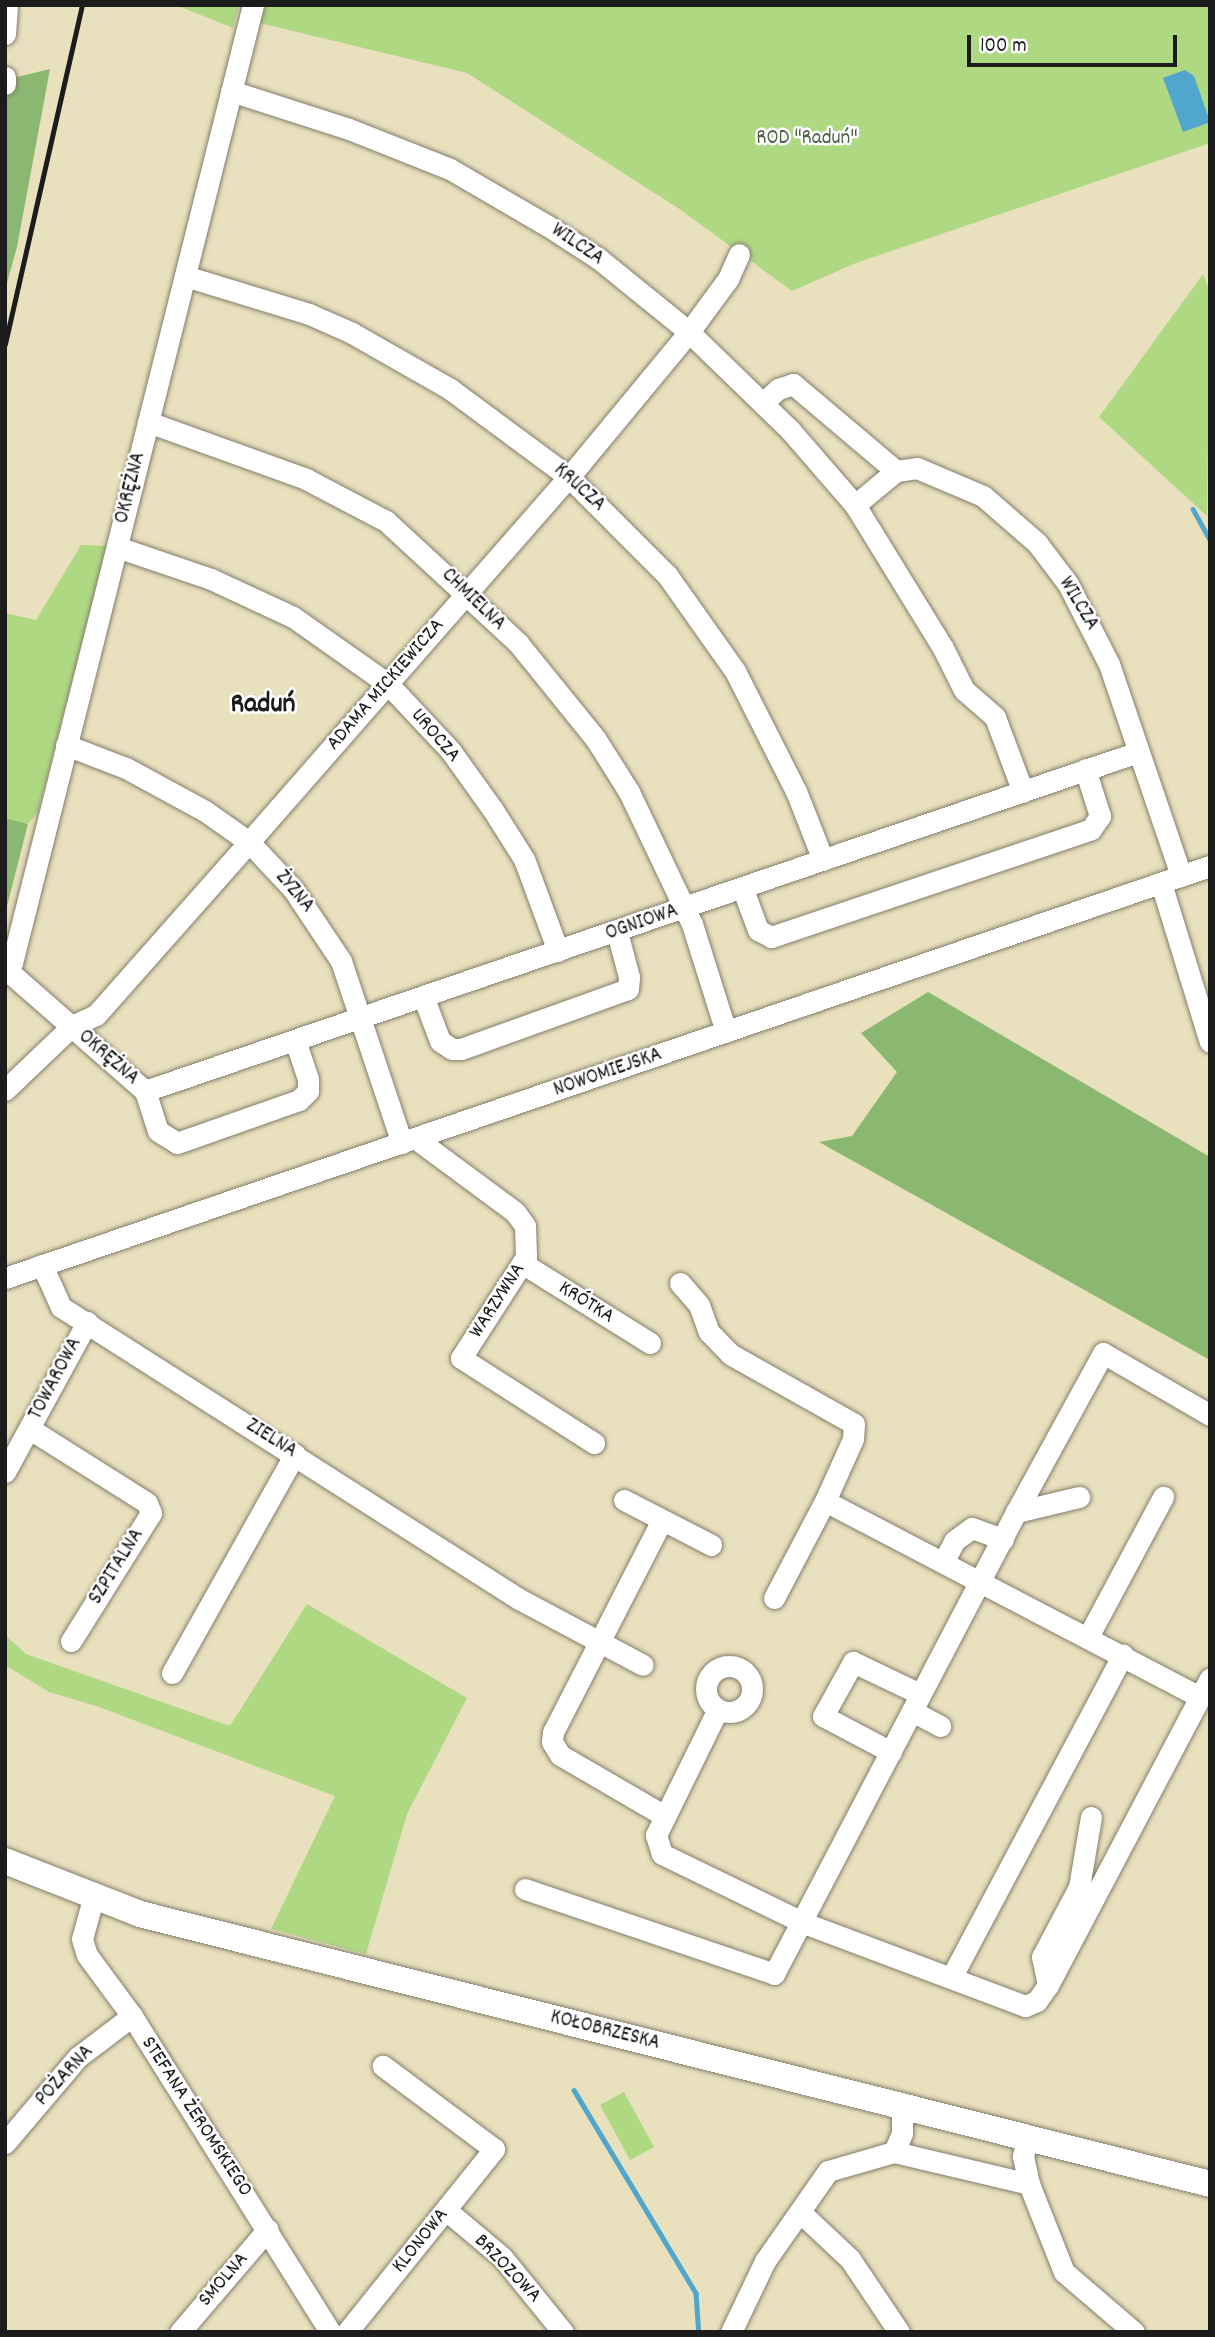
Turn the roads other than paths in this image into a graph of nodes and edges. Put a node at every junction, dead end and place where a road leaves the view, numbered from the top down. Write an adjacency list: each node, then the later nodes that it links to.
1 (7, 5): 3 (street)
2 (253, 5): 6 (street, OKRĘŻNA)
3 (5, 34)
4 (5, 77): 5 (street)
5 (5, 84)
6 (231, 91): 8 (street, OKRĘŻNA); 9 (street, WILCZA)
7 (739, 254): 9 (street, ADAMA MICKIEWICZA)
8 (185, 276): 11 (street, OKRĘŻNA); 13 (street, KRUCZA)
9 (689, 332): 10 (street, WILCZA); 13 (street, ADAMA MICKIEWICZA)
10 (763, 403): 12 (street); 14 (street, WILCZA)
11 (148, 422): 15 (street, OKRĘŻNA); 16 (street, CHMIELNA)
12 (896, 471): 14 (street); 19 (street, WILCZA)
13 (569, 477): 16 (street, ADAMA MICKIEWICZA); 23 (street, KRUCZA)
14 (855, 505): 21 (street, WILCZA)
15 (117, 547): 17 (street, UROCZA); 18 (street, OKRĘŻNA)
16 (468, 592): 17 (street, ADAMA MICKIEWICZA); 28 (street, CHMIELNA)
17 (388, 684): 22 (street, ADAMA MICKIEWICZA); 30 (street, UROCZA)
18 (66, 745): 22 (street, ŻYZNA); 31 (street, OKRĘŻNA)
19 (1138, 752): 20 (street, OGNIOWA); 25 (street, WILCZA)
20 (1084, 769): 21 (street, OGNIOWA); 27 (street)
21 (1023, 792): 23 (street, OGNIOWA)
22 (249, 842): 33 (street, ŻYZNA); 34 (street, ADAMA MICKIEWICZA)
23 (823, 860): 27 (street, OGNIOWA)
24 (1210, 866): 25 (street, NOWOMIEJSKA)
25 (1181, 876): 26 (street, NOWOMIEJSKA)
26 (1161, 883): 35 (street, NOWOMIEJSKA); 37 (street)
27 (742, 887): 28 (street, OGNIOWA)
28 (683, 908): 29 (street, OGNIOWA); 35 (street, CHMIELNA)
29 (617, 932): 30 (street, OGNIOWA); 32 (street)
30 (558, 951): 32 (street, OGNIOWA)
31 (6, 972): 34 (street, OKRĘŻNA)
32 (423, 996): 33 (street, OGNIOWA)
33 (362, 1018): 36 (street, OGNIOWA); 40 (street, ŻYZNA)
34 (72, 1026): 38 (street, ADAMA MICKIEWICZA); 39 (street, OKRĘŻNA)
35 (726, 1032): 40 (street, NOWOMIEJSKA)
36 (295, 1040): 39 (street, OGNIOWA); 39 (street)
37 (1210, 1042)
38 (5, 1090)
39 (145, 1091)
40 (409, 1140): 41 (street, WARZYWNA); 42 (street, NOWOMIEJSKA)
41 (522, 1263): 46 (street, KRÓTKA); 49 (street, WARZYWNA)
42 (41, 1265): 43 (street, NOWOMIEJSKA); 45 (street, ZIELNA)
43 (5, 1278)
44 (680, 1283): 55 (street)
45 (87, 1322): 48 (street, TOWAROWA); 50 (street, ZIELNA)
46 (650, 1342)
47 (1210, 1415): 56 (street)
48 (30, 1429): 51 (street, TOWAROWA); 64 (street, SZPITALNA)
49 (594, 1443)
50 (295, 1454): 65 (street, ZIELNA); 68 (street)
51 (5, 1472)
52 (1079, 1497): 56 (street)
53 (1163, 1497): 63 (street)
54 (624, 1500): 57 (street)
55 (825, 1501): 60 (street); 62 (street)
56 (1016, 1511): 58 (street)
57 (662, 1520): 59 (street); 65 (street)
58 (1003, 1539): 60 (street); 61 (street)
59 (711, 1545)
60 (944, 1561): 61 (street)
61 (981, 1580): 63 (street); 70 (street)
62 (774, 1598)
63 (1089, 1635): 66 (street)
64 (71, 1641)
65 (599, 1642): 67 (street, ZIELNA); 74 (street)
66 (1123, 1655): 69 (street); 80 (street)
67 (643, 1665)
68 (172, 1674)
69 (1205, 1687): 81 (street)
70 (916, 1703): 72 (street); 73 (street); 73 (street)
71 (718, 1710): 74 (street)
72 (940, 1727)
73 (891, 1752): 79 (street)
74 (665, 1816): 79 (street)
75 (1091, 1817): 81 (street)
76 (5, 1861): 78 (main road, KOŁOBRZESKA)
77 (525, 1889): 79 (street)
78 (93, 1899): 82 (street, STEFANA ŻEROMSKIEGO); 84 (main road, KOŁOBRZESKA)
79 (802, 1922): 80 (street)
80 (952, 1976): 81 (street)
81 (1048, 1986)
82 (132, 2017): 86 (street, POŻARNA); 92 (street, STEFANA ŻEROMSKIEGO)
83 (383, 2066): 90 (street, KLONOWA)
84 (902, 2106): 85 (main road, KOŁOBRZESKA); 87 (street)
85 (1028, 2138): 88 (main road, KOŁOBRZESKA); 89 (street)
86 (5, 2143)
87 (894, 2152): 89 (street); 91 (street)
88 (1210, 2184)
89 (1029, 2185): 99 (street)
90 (446, 2210): 95 (street, KLONOWA); 96 (street, BRZOZOWA)
91 (800, 2212): 97 (street); 98 (street)
92 (268, 2229): 93 (street, SMOLNA); 94 (street, STEFANA ŻEROMSKIEGO)
93 (180, 2332)
94 (330, 2332)
95 (347, 2332)
96 (563, 2332)
97 (731, 2332)
98 (899, 2332)
99 (1133, 2332)

